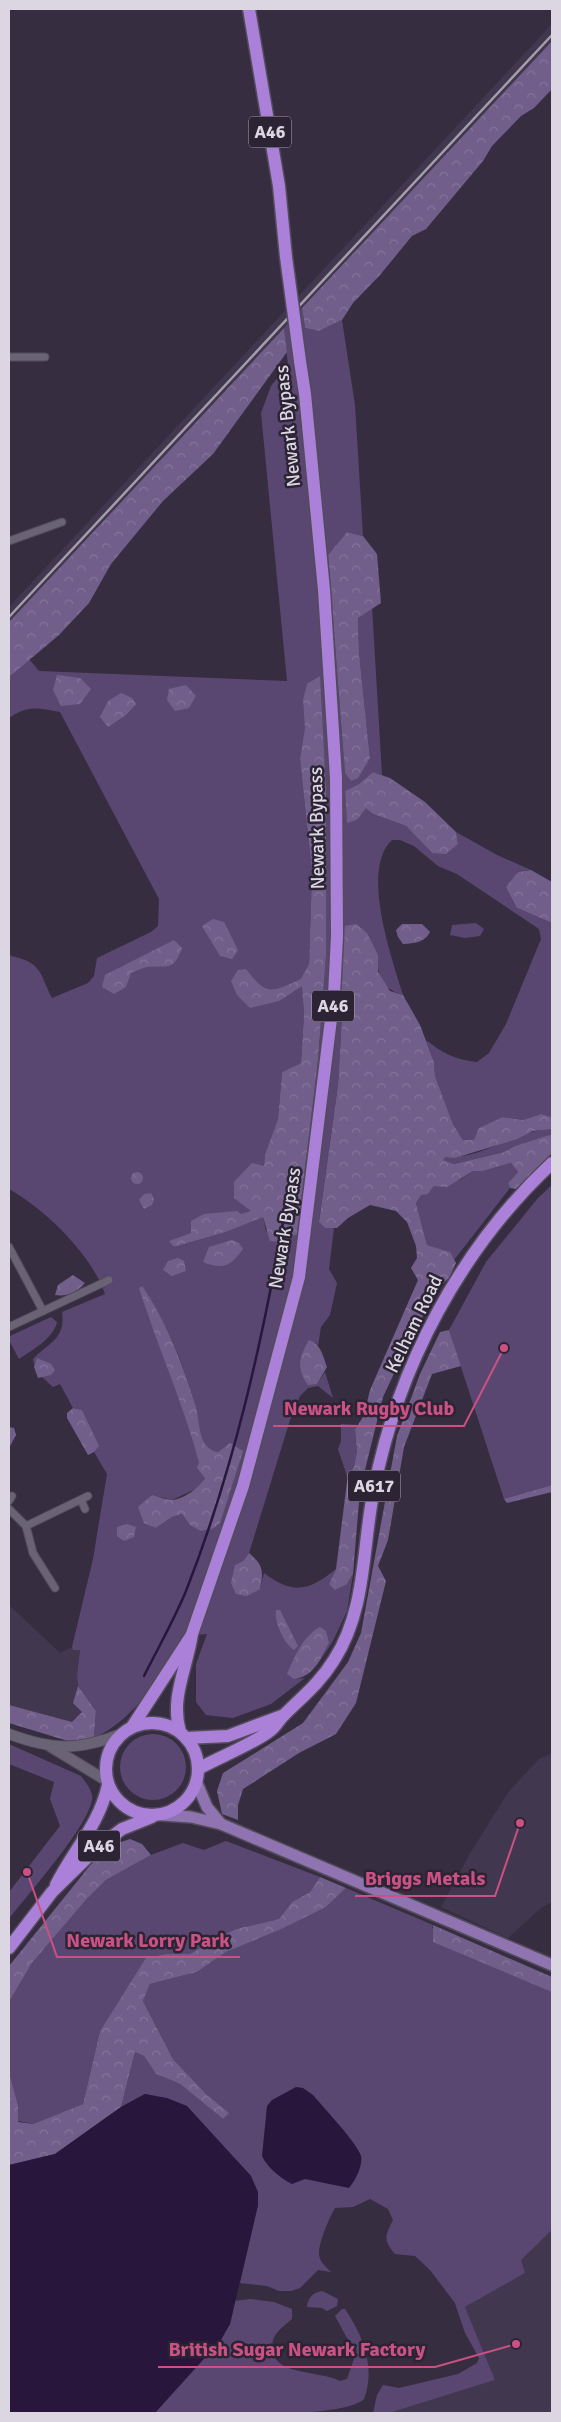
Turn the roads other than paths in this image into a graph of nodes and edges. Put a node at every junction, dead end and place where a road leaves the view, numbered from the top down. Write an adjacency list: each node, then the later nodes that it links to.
1 (249, 9): 15 (highway, Newark Bypass / A46, bridge)
2 (9, 357): 3 (street)
3 (45, 357)
4 (62, 522): 5 (street)
5 (9, 541)
6 (552, 1163): 16 (highway, Kelham Road / A617)
7 (9, 1247): 9 (street)
8 (109, 1280): 9 (street)
9 (44, 1311): 10 (street)
10 (9, 1327)
11 (9, 1509): 13 (street)
12 (85, 1509): 13 (street)
13 (26, 1526): 14 (street)
14 (55, 1588)
15 (192, 1634): 17 (highway, Newark Bypass / A46); 19 (highway, Newark Bypass / A46)
16 (284, 1715): 19 (highway, Kelham Road / A617); 21 (highway, Kelham Road / A617)
17 (127, 1731): 19 (highway); 20 (main road); 22 (highway)
18 (9, 1734): 20 (main road)
19 (183, 1735): 21 (highway)
20 (51, 1747): 22 (main road)
21 (197, 1775): 23 (highway); 24 (main road)
22 (107, 1783): 23 (highway); 25 (highway, A46)
23 (160, 1815): 24 (main road); 25 (highway, A46)
24 (221, 1824): 27 (main road)
25 (52, 1892): 26 (highway, A46)
26 (9, 1948)
27 (552, 1965)

